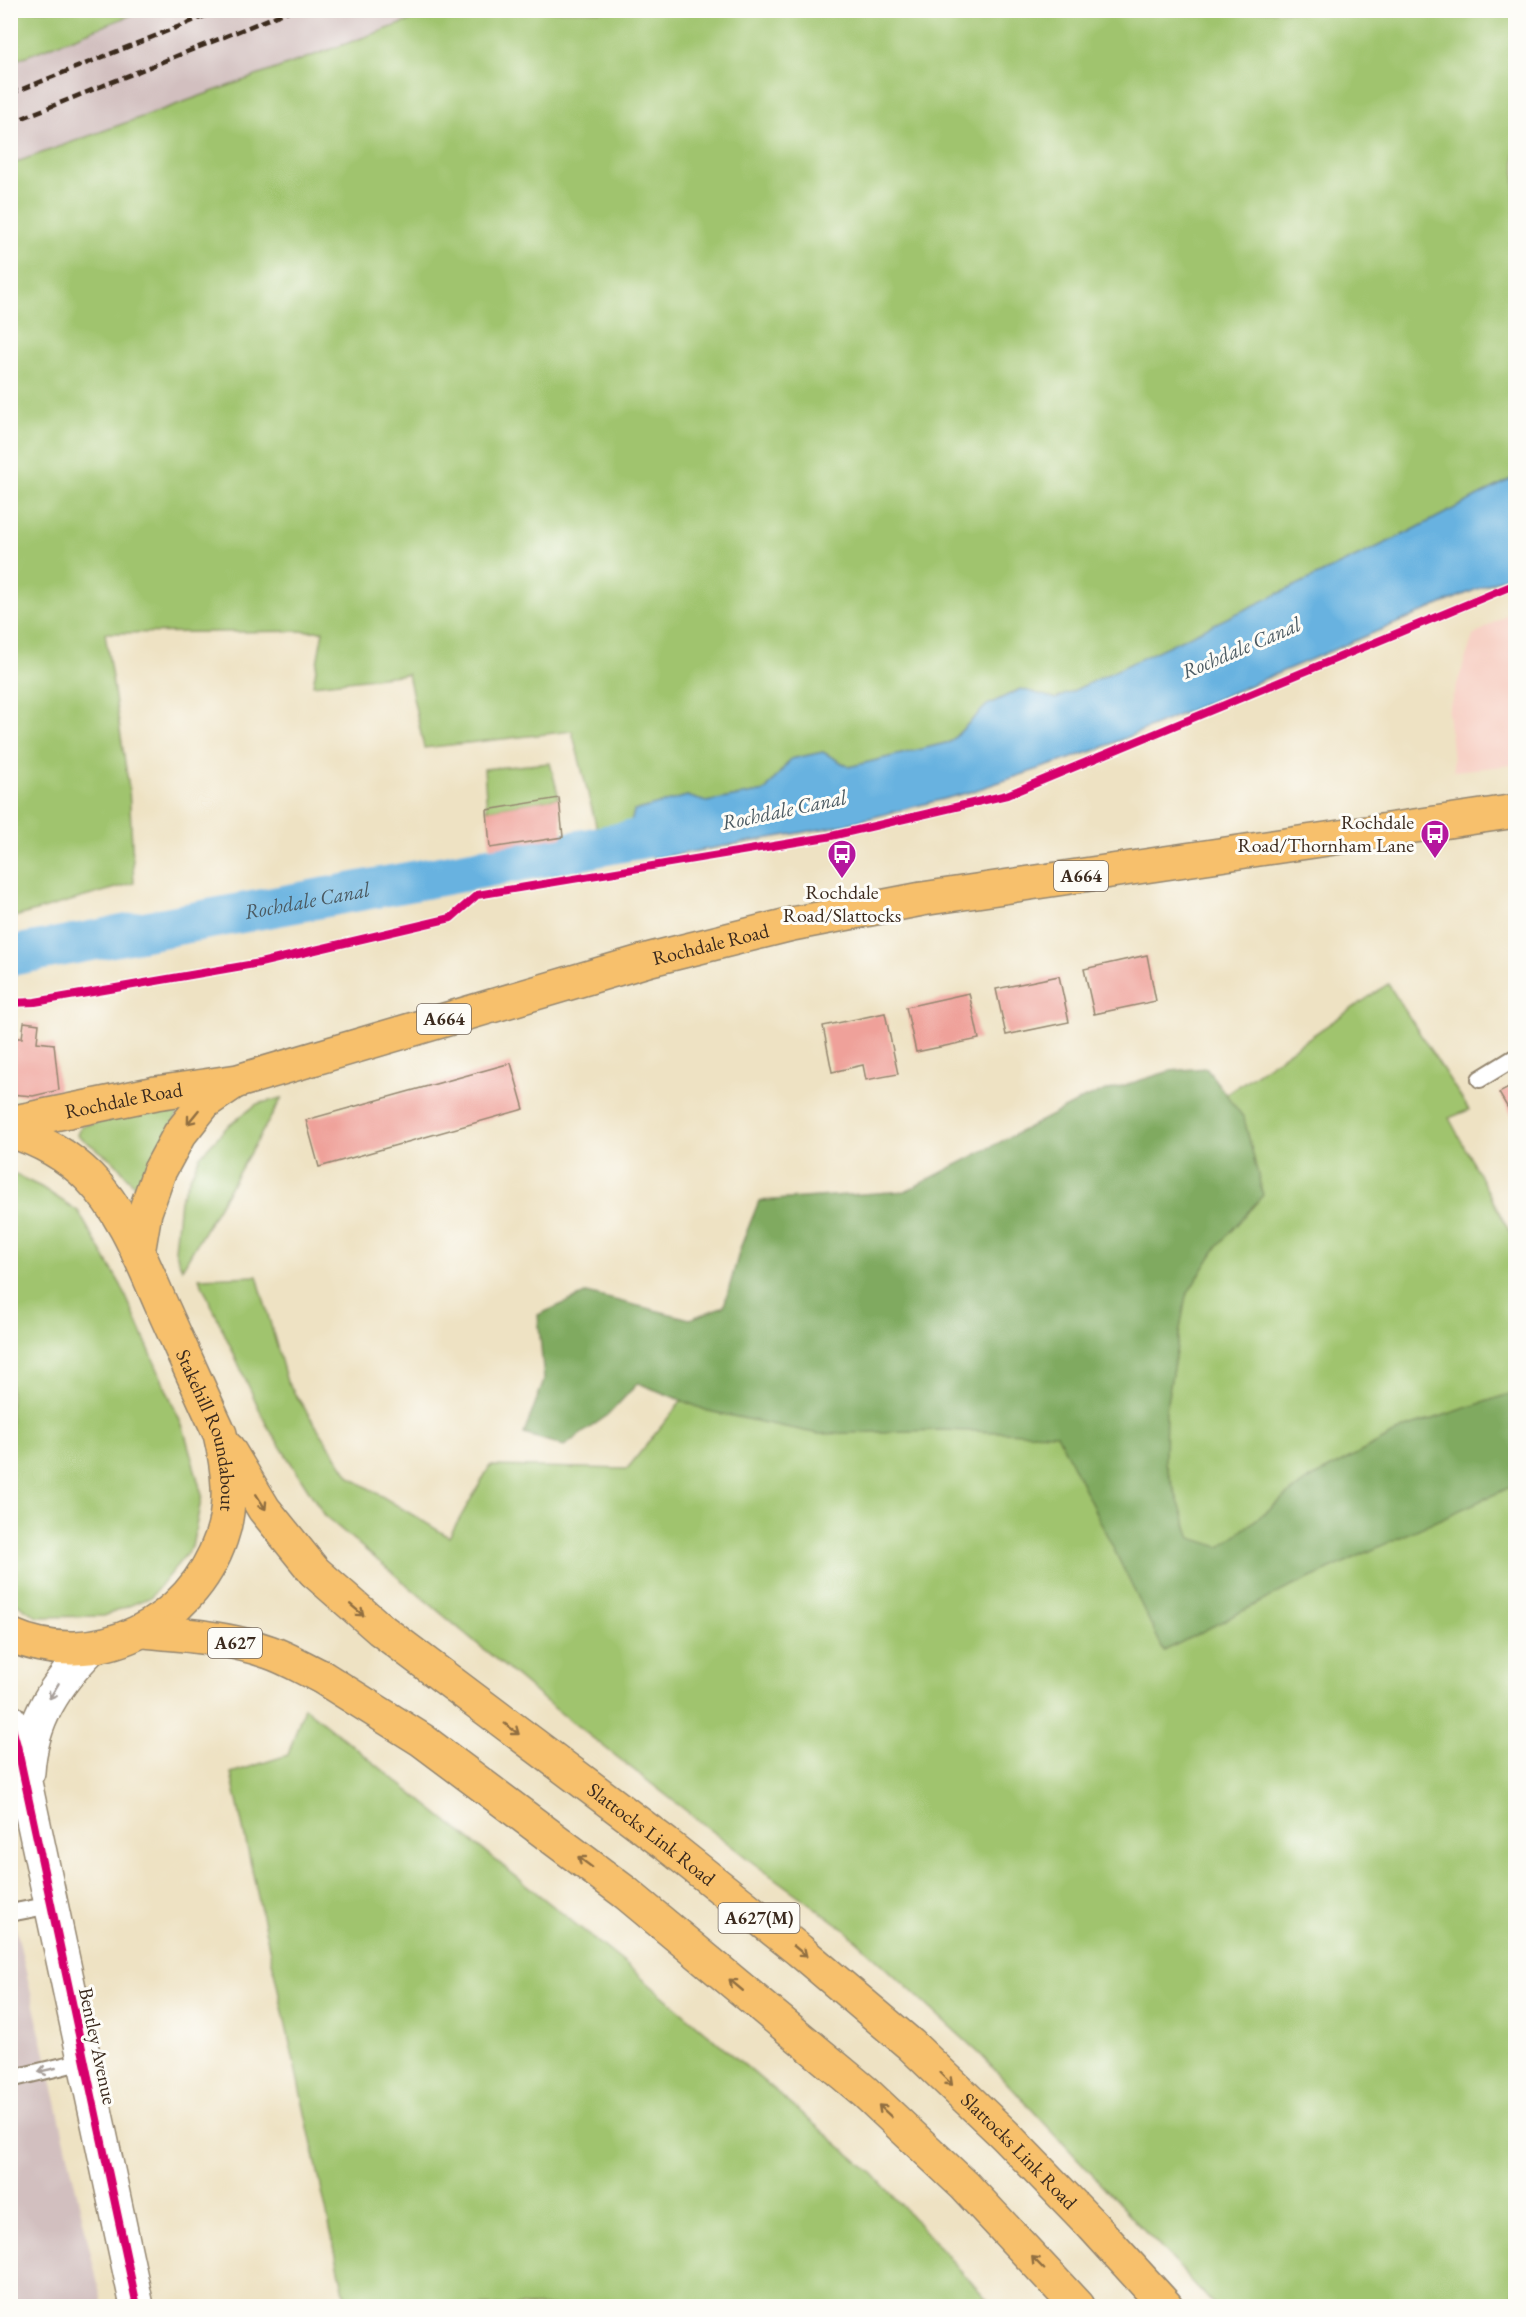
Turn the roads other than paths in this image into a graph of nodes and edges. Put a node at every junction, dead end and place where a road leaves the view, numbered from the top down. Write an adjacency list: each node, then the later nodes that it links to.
1 (1515, 811): 4 (main road, Rochdale Road / A664)
2 (1515, 1057): 3 (lane)
3 (1480, 1079)
4 (238, 1081): 5 (main road, Rochdale Road / A664); 7 (main road, Rochdale Road / A664, one-way to 7)
5 (10, 1123)
6 (10, 1131): 7 (main road, Stakehill Roundabout)
7 (138, 1253): 8 (main road, Stakehill Roundabout)
8 (220, 1434): 9 (main road, Stakehill Roundabout); 21 (main road, Slattocks Link Road / A627(M), one-way to 21)
9 (145, 1631): 11 (main road, Stakehill Roundabout); 12 (main road, A627)
10 (10, 1635): 11 (main road, Stakehill Roundabout)
11 (92, 1647): 14 (street, one-way to 14)
12 (320, 1676): 20 (main road, A627(M), one-way to 12)
13 (10, 1721): 14 (street)
14 (27, 1792): 15 (street, Bentley Avenue)
15 (51, 1905): 16 (lane); 17 (street, Bentley Avenue)
16 (10, 1913)
17 (84, 2061): 18 (lane, one-way to 18); 19 (street, Bentley Avenue)
18 (10, 2079)
19 (137, 2307)
20 (1077, 2307)
21 (1166, 2307)

